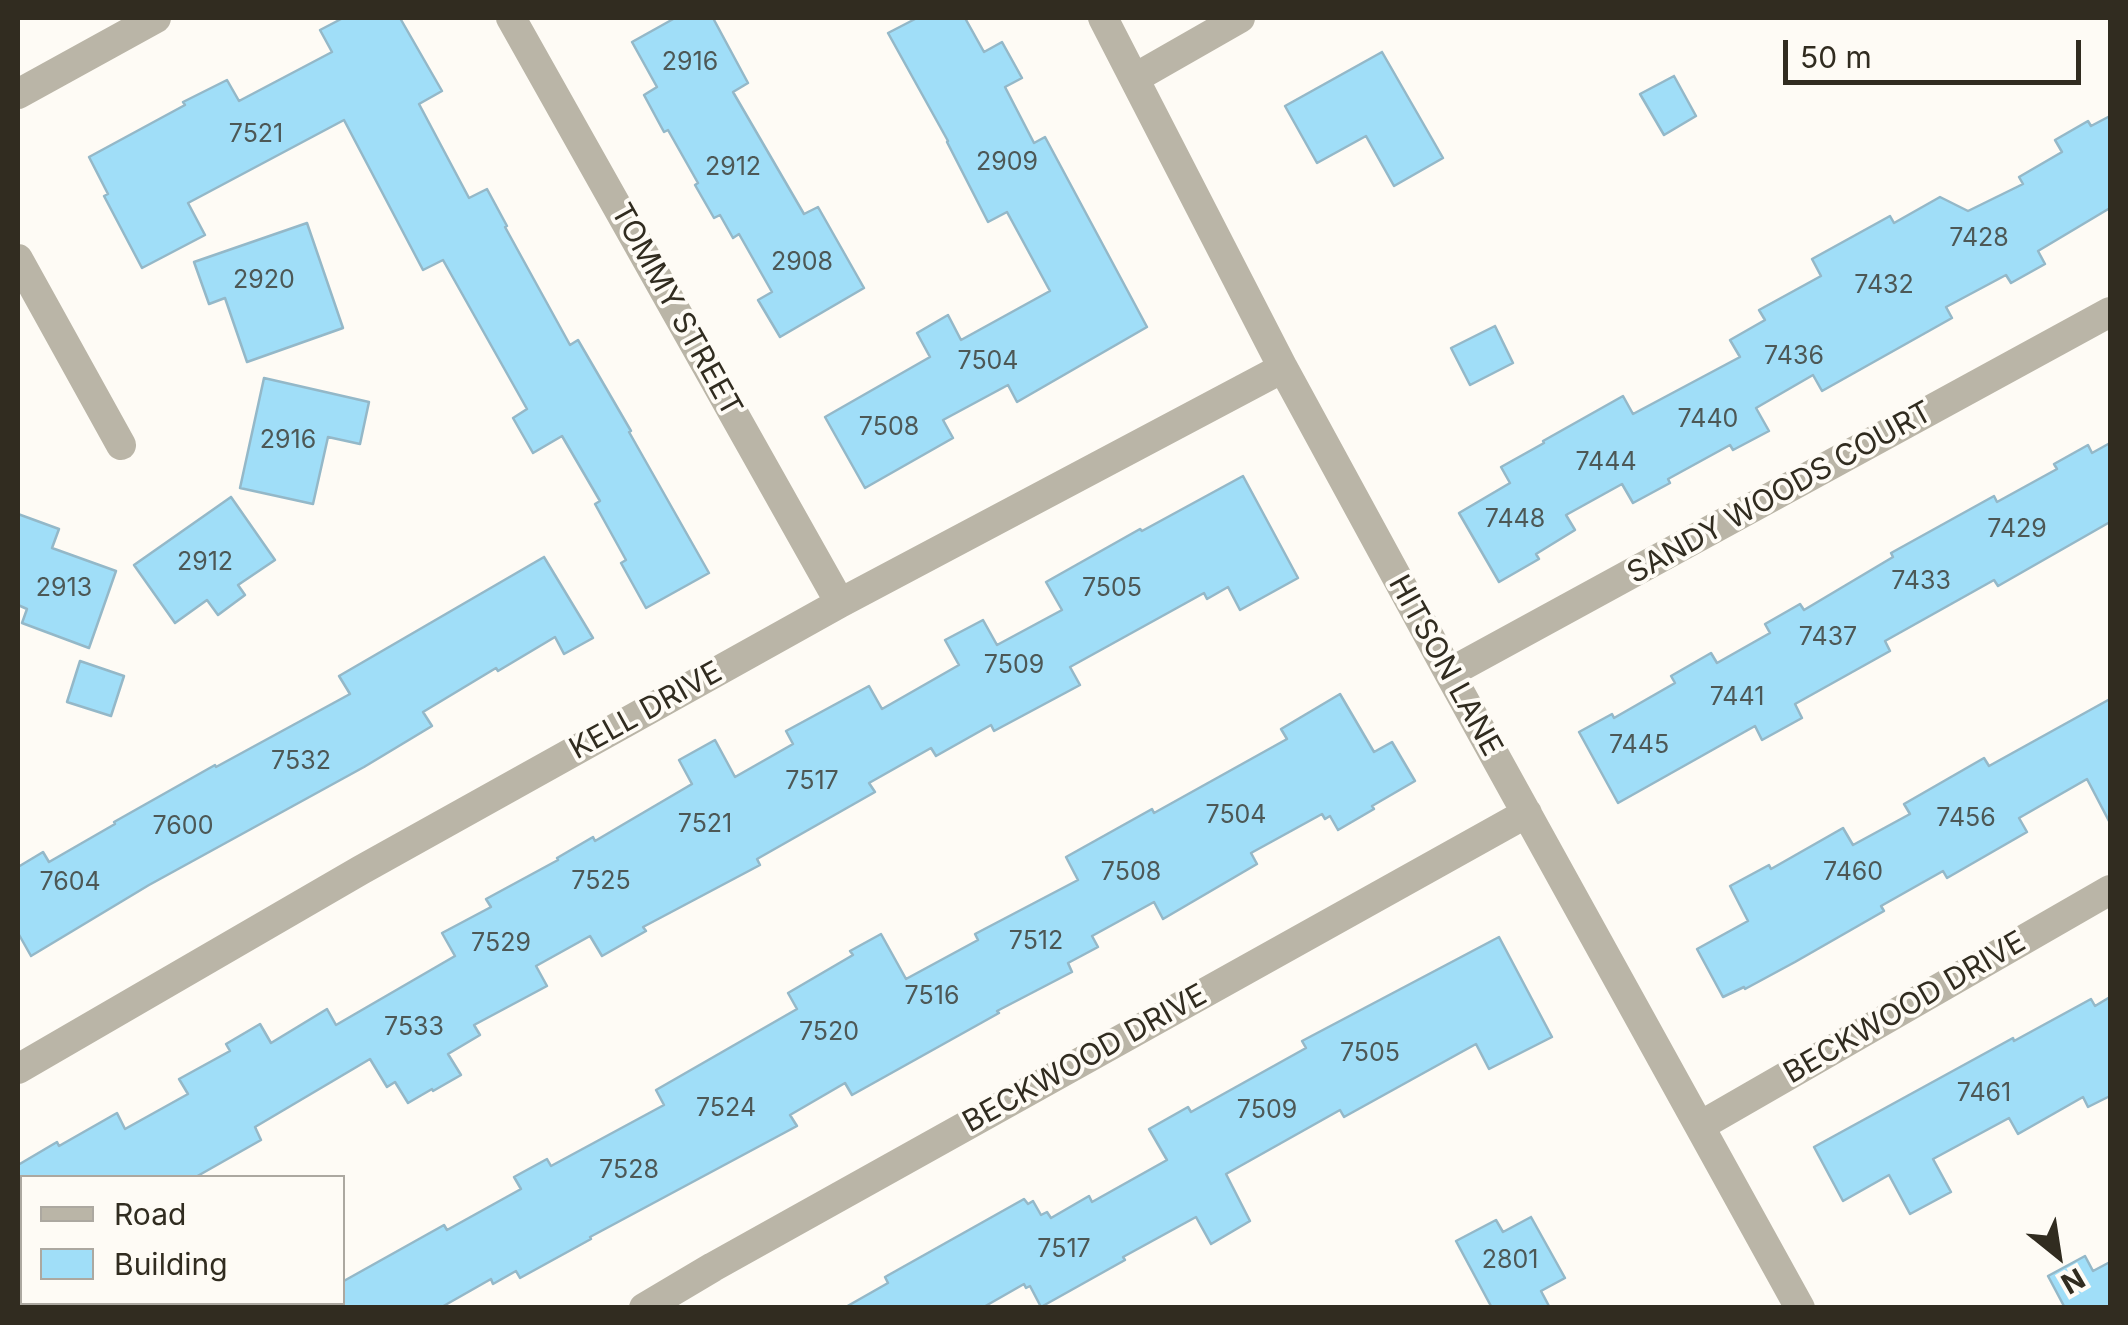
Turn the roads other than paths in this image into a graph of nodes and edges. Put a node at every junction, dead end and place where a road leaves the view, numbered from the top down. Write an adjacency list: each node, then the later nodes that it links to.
1 (156, 18): 6 (street)
2 (511, 18): 11 (street, TOMMY STREET)
3 (1103, 18): 5 (street, HITSON LANE)
4 (1240, 18): 5 (street)
5 (1135, 78): 9 (street, HITSON LANE)
6 (18, 94)
7 (18, 260): 10 (street)
8 (2110, 312): 12 (street, SANDY WOODS COURT)
9 (1283, 368): 11 (street, KELL DRIVE); 12 (street, HITSON LANE)
10 (121, 445)
11 (840, 603): 15 (street, KELL DRIVE)
12 (1449, 674): 13 (street, HITSON LANE)
13 (1526, 813): 16 (street, HITSON LANE); 17 (street, BECKWOOD DRIVE)
14 (2110, 890): 16 (street, BECKWOOD DRIVE)
15 (18, 1068)
16 (1700, 1126): 18 (street, HITSON LANE)
17 (644, 1308)
18 (1800, 1308)

